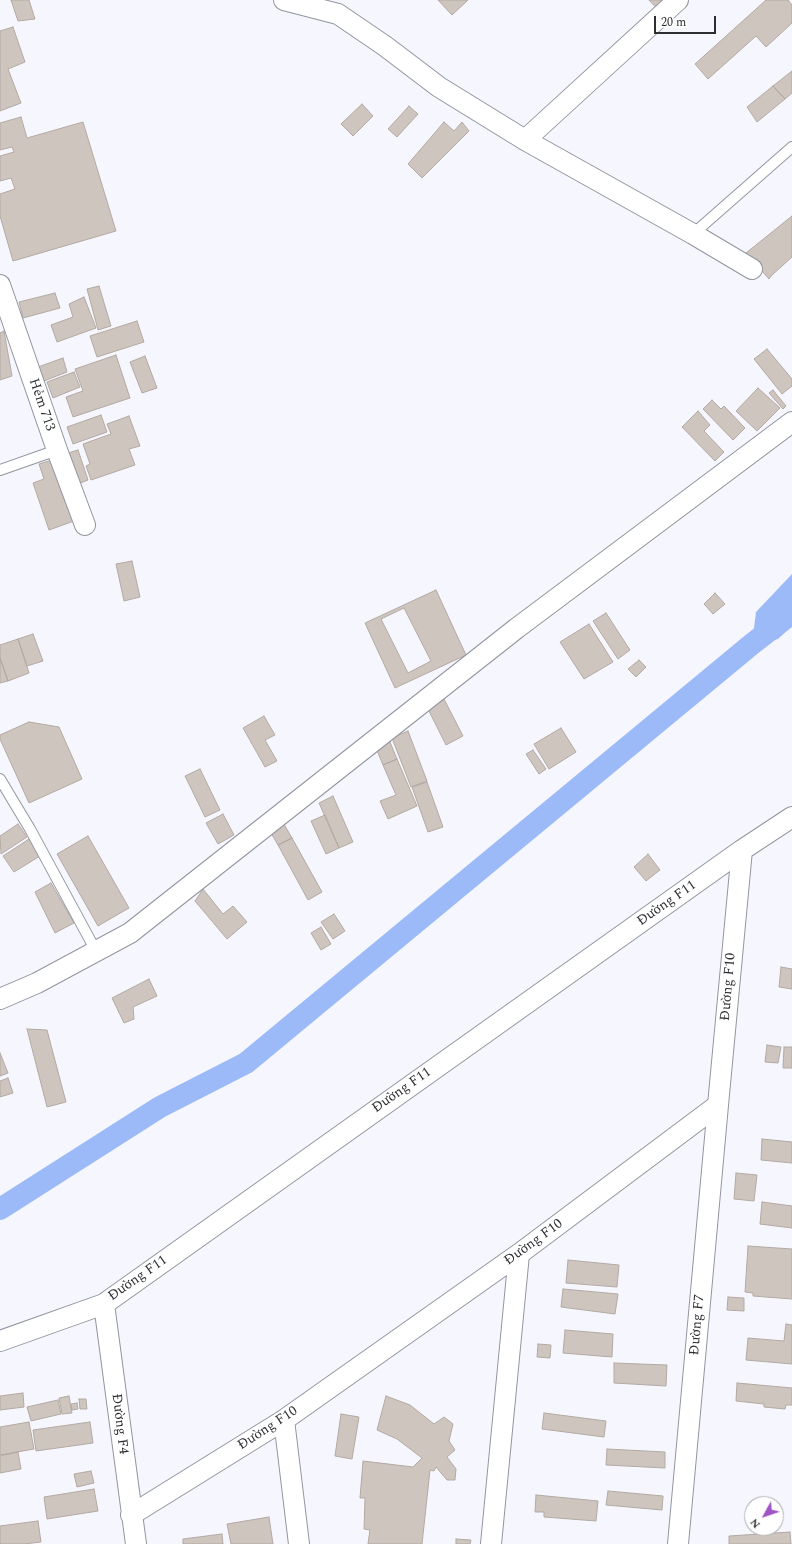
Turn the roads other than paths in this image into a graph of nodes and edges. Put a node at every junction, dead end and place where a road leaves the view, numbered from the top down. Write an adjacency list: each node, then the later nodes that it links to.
1 (285, 0): 3 (street)
2 (678, 0): 3 (street)
3 (525, 140): 5 (street)
4 (792, 147): 5 (lane)
5 (693, 234): 6 (street)
6 (752, 269)
7 (0, 285): 9 (street, Hẻm 713)
8 (792, 422): 15 (street)
9 (57, 450): 10 (lane); 11 (street, Hẻm 713)
10 (0, 470)
11 (85, 525)
12 (0, 779): 15 (lane)
13 (792, 817): 14 (street, Đường F11)
14 (742, 850): 17 (street, Đường F10); 19 (street, Đường F11)
15 (96, 951): 16 (street)
16 (0, 999)
17 (718, 1105): 18 (street, Đường F10); 26 (street, Đường F7)
18 (519, 1254): 21 (street, Đường F10); 25 (street)
19 (104, 1304): 20 (street, Đường F11); 22 (street, Đường F4)
20 (0, 1341)
21 (284, 1420): 22 (street, Đường F10); 24 (street)
22 (131, 1515): 23 (street, Đường F4)
23 (136, 1544)
24 (299, 1544)
25 (491, 1544)
26 (678, 1544)

